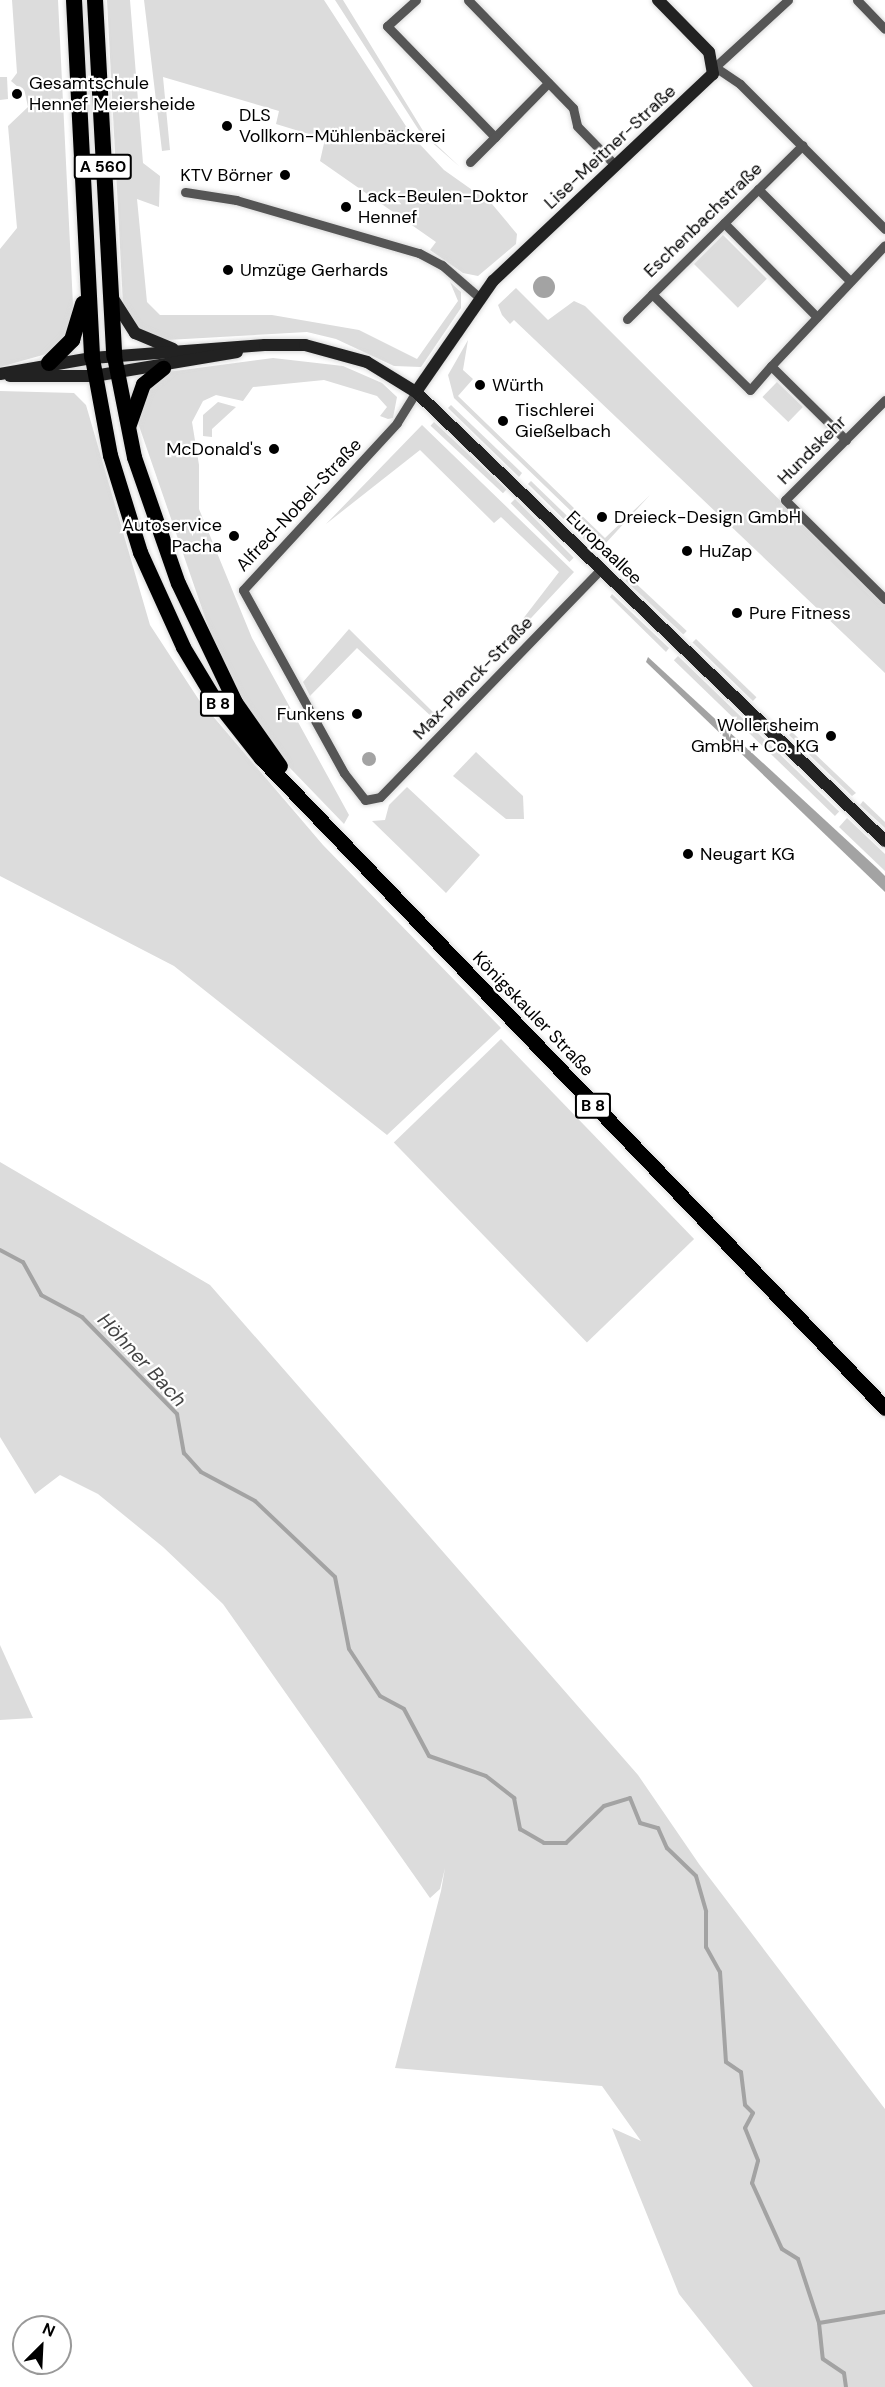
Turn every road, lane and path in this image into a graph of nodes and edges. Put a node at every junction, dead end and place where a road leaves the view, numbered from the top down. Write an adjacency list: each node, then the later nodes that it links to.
1 (74, 0): 23 (highway, A 560)
2 (95, 0): 21 (highway, A 560)
3 (416, 0): 11 (street)
4 (468, 0): 10 (street)
5 (658, 0): 9 (main road)
6 (856, 0): 8 (street)
7 (781, 2): 9 (street)
8 (885, 29)
9 (715, 67): 12 (street); 14 (main road, Lise-Meitner-Straße)
10 (548, 83): 11 (street); 14 (street)
11 (495, 137): 13 (street)
12 (803, 145): 15 (street, Eschenbachstraße); 18 (street)
13 (470, 162)
14 (615, 165): 24 (main road, Lise-Meitner-Straße)
15 (758, 189): 17 (street, Eschenbachstraße); 20 (street)
16 (186, 192): 24 (street)
17 (724, 224): 22 (street, Eschenbachstraße); 25 (street)
18 (885, 229)
19 (885, 245): 20 (street)
20 (850, 281): 25 (street)
21 (108, 291): 28 (main road); 31 (highway, A 560)
22 (652, 294): 26 (street, Eschenbachstraße); 32 (street)
23 (86, 295): 29 (highway, A 560); 30 (highway)
24 (479, 297): 36 (main road, Lise-Meitner-Straße)
25 (817, 317): 32 (street)
26 (627, 319)
27 (265, 345): 28 (main road, Europaallee); 33 (main road, Europaallee); 36 (main road, Europaallee)
28 (180, 351): 31 (main road, Europaallee)
29 (92, 358): 30 (main road, Europaallee); 31 (main road, Europaallee); 35 (main road, B 8)
30 (49, 363): 34 (main road, Europaallee)
31 (115, 365): 33 (main road, Europaallee); 35 (main road); 38 (main road, B 8)
32 (771, 366): 39 (street)
33 (163, 368): 38 (main road)
34 (0, 375): 35 (main road)
35 (94, 376): 43 (main road, Königskauler Straße / B 8)
36 (416, 392): 40 (main road, Europaallee); 42 (street, Alfred-Nobel-Straße)
37 (885, 400): 39 (street, Hundskehr)
38 (128, 430): 43 (main road, Königskauler Straße / B 8)
39 (846, 440): 41 (street, Hundskehr)
40 (600, 570): 42 (street, Max-Planck-Straße); 44 (main road, Europaallee)
41 (885, 599)
42 (365, 800)
43 (304, 801): 45 (main road, Königskauler Straße / B 8)
44 (885, 841)
45 (885, 1408)

